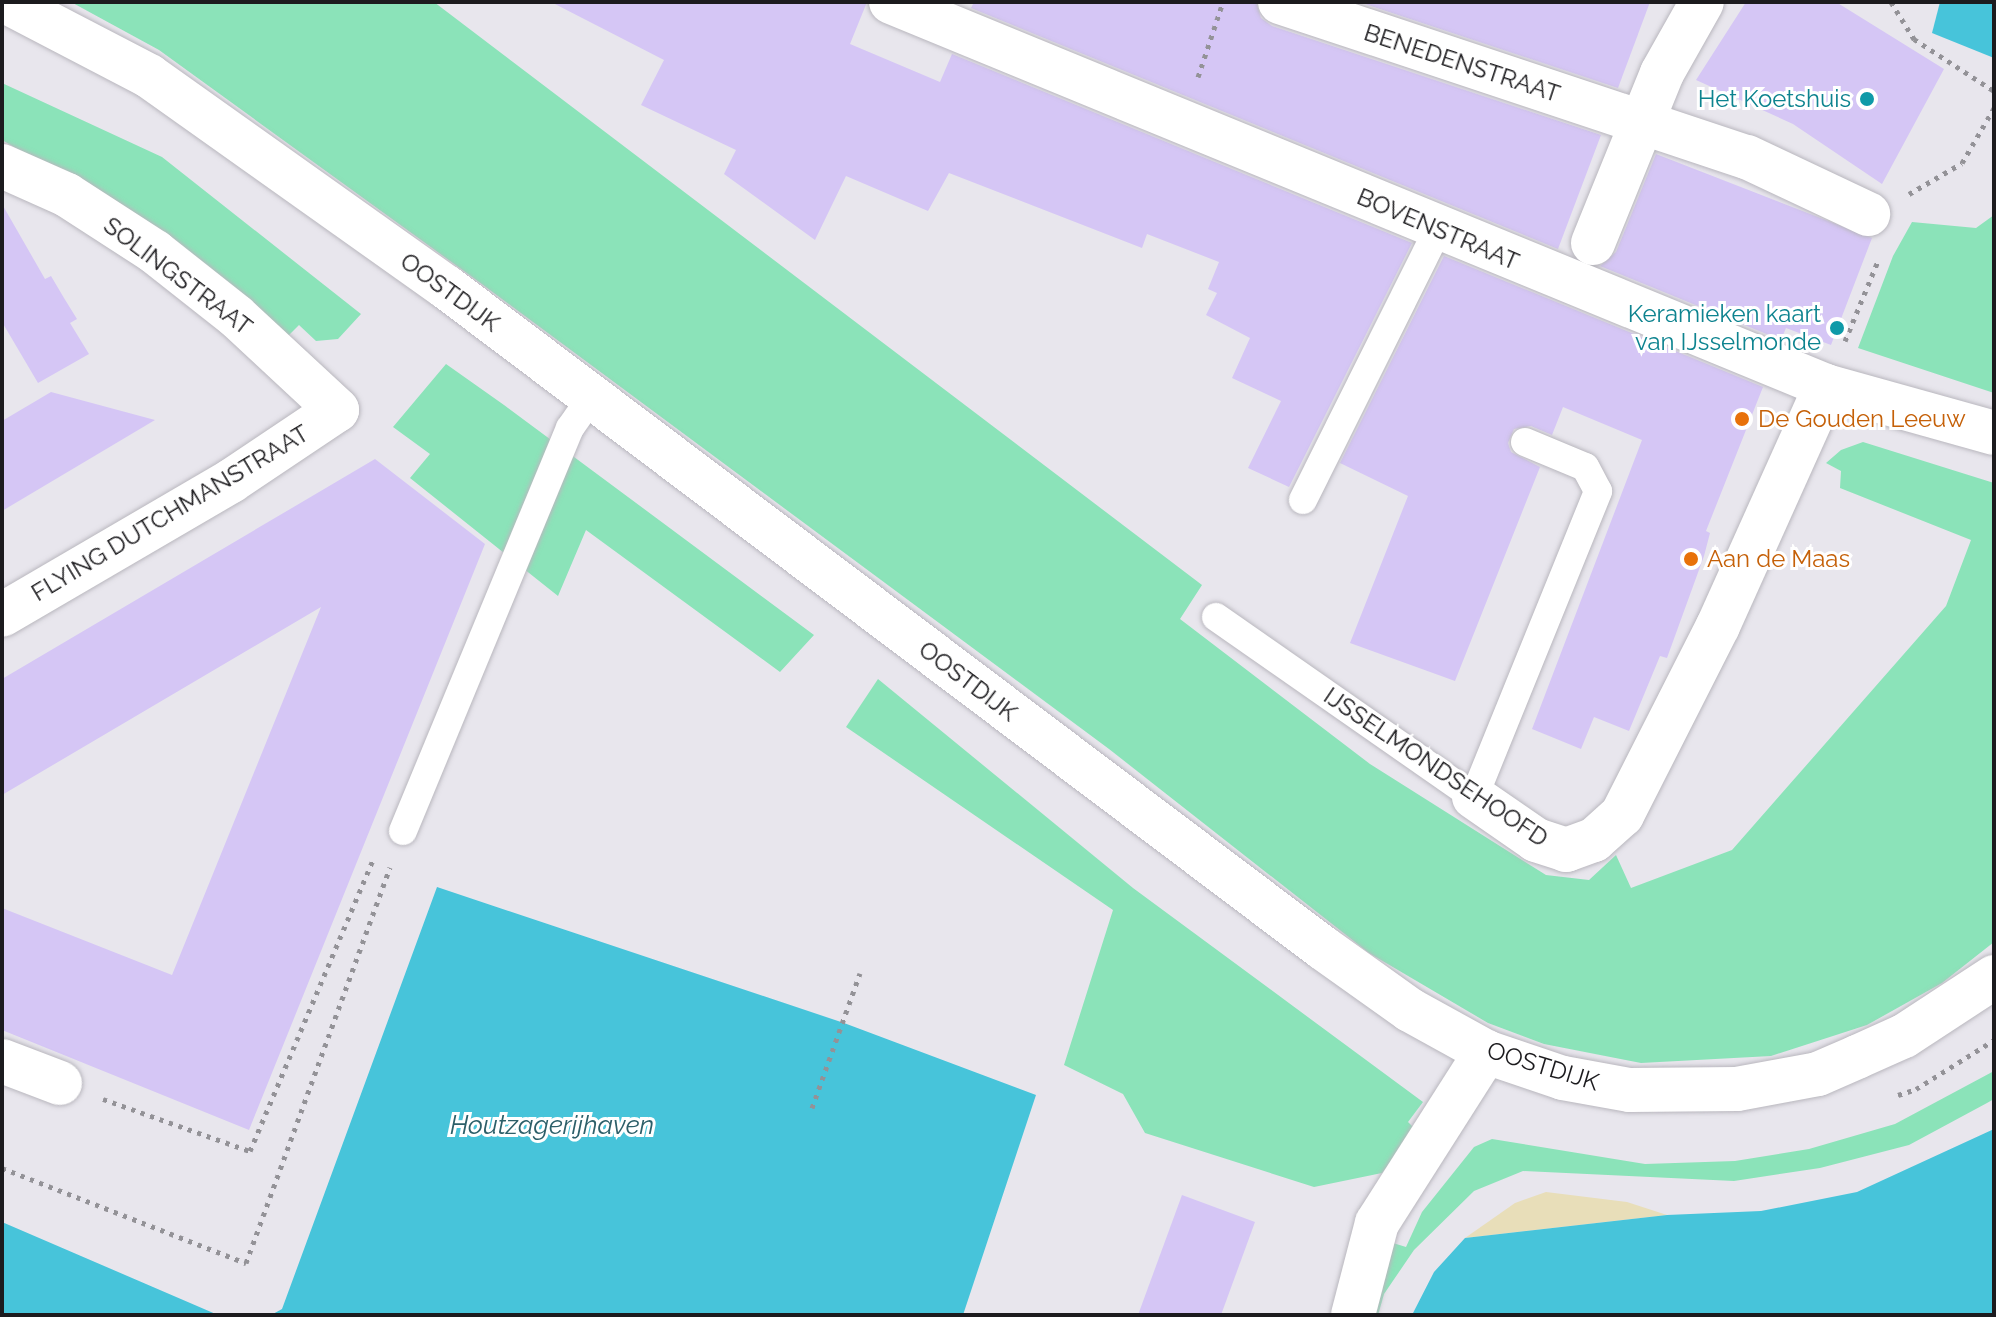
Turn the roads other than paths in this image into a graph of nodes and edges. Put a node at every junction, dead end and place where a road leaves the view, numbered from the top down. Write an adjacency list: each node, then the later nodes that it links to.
1 (7, 2): 11 (street, OOSTDIJK)
2 (891, 2): 8 (street, BOVENSTRAAT)
3 (1280, 2): 5 (street, BENEDENSTRAAT)
4 (1702, 2): 5 (street)
5 (1646, 121): 7 (street, BENEDENSTRAAT); 9 (street)
6 (2, 166): 12 (street, SOLINGSTRAAT)
7 (1884, 207)
8 (1438, 229): 10 (street, BOVENSTRAAT); 15 (lane)
9 (1593, 243)
10 (1826, 386): 13 (street, BOVENSTRAAT); 18 (street, IJSSELMONDSEHOOFD)
11 (592, 397): 19 (lane); 21 (street, OOSTDIJK)
12 (337, 410): 16 (street, FLYING DUTCHMANSTRAAT)
13 (1994, 433)
14 (1525, 442): 18 (lane)
15 (1303, 500)
16 (2, 615)
17 (1216, 617): 18 (lane, IJSSELMONDSEHOOFD)
18 (1474, 797)
19 (403, 831)
20 (1994, 977): 21 (street, OOSTDIJK)
21 (1486, 1052): 24 (street)
22 (2, 1061): 23 (street)
23 (60, 1083)
24 (1353, 1315)

